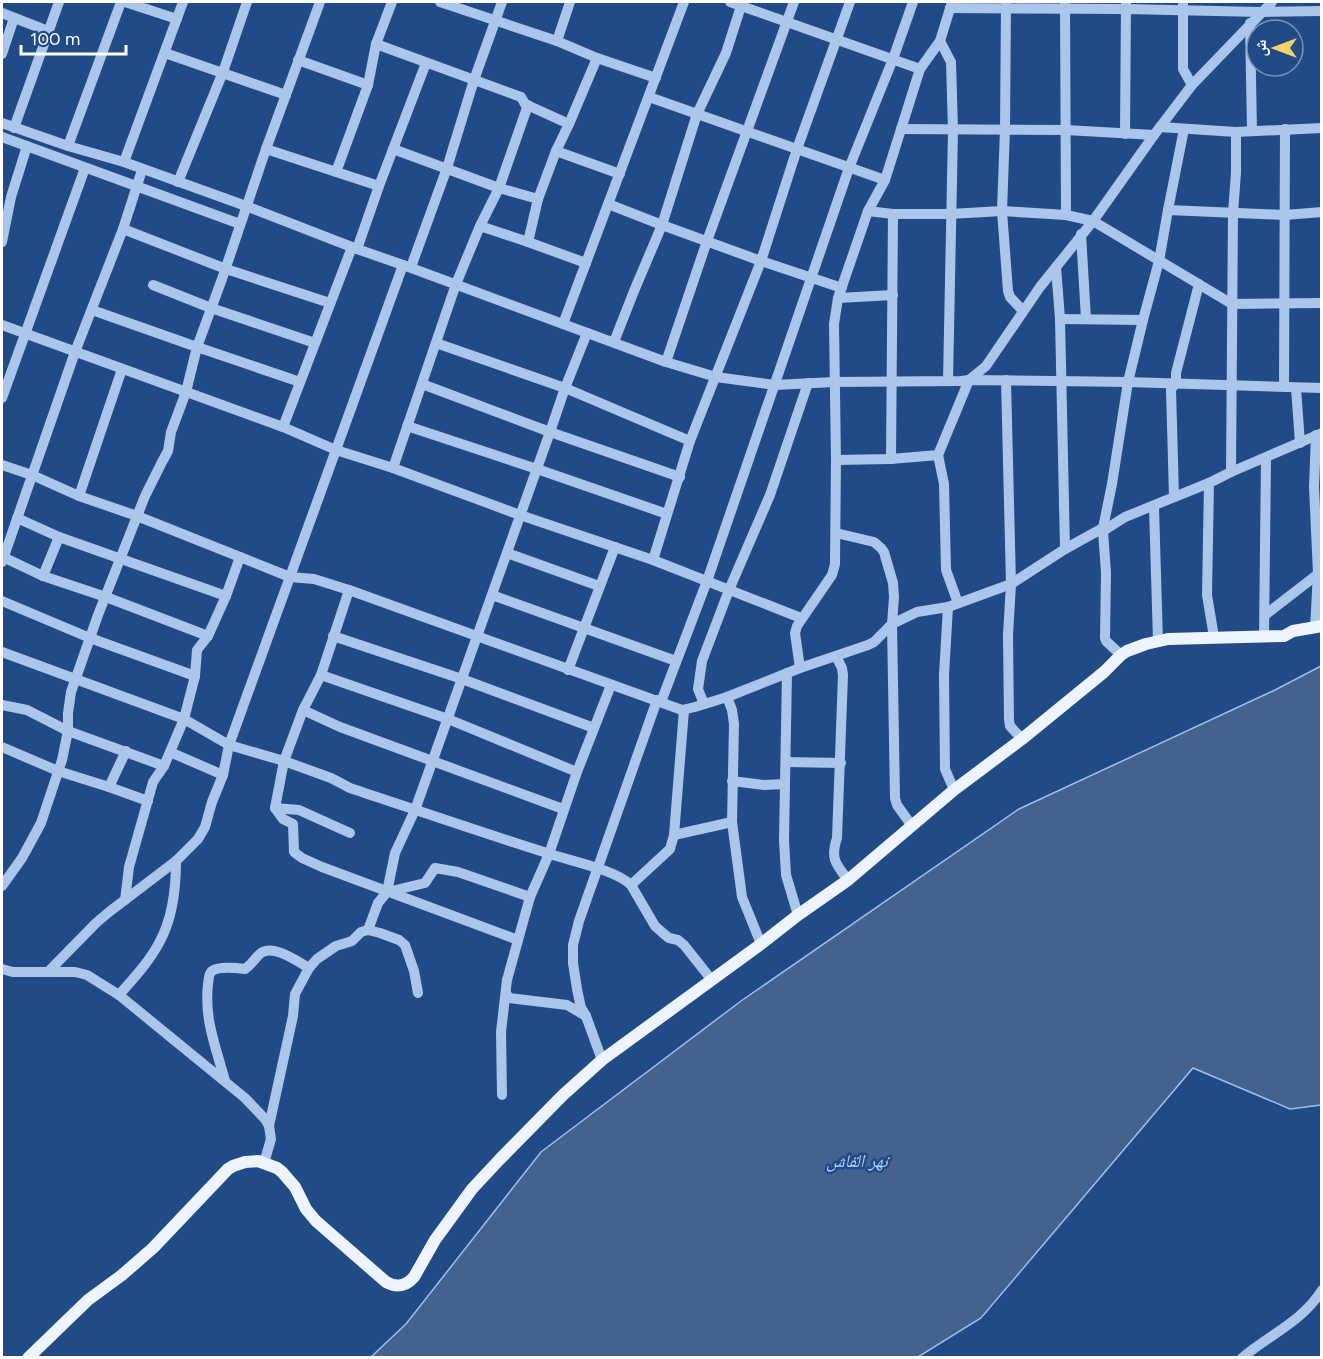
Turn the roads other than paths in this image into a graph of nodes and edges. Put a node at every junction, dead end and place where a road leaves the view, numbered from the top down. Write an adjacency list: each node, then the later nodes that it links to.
1 (59, 2): 32 (street)
2 (123, 2): 28 (street); 71 (street)
3 (183, 2): 28 (street)
4 (247, 2): 44 (street)
5 (320, 2): 41 (street)
6 (392, 2): 36 (street)
7 (444, 2): 29 (street)
8 (502, 2): 29 (street)
9 (570, 2): 34 (street)
10 (684, 2): 45 (street)
11 (730, 2): 20 (street)
12 (794, 2): 30 (street)
13 (850, 2): 33 (street)
14 (913, 2): 40 (street)
15 (1272, 2): 24 (street)
16 (951, 5): 17 (street); 35 (street)
17 (1006, 5): 18 (street); 59 (street)
18 (1065, 5): 19 (street); 63 (street)
19 (1126, 5): 21 (street); 68 (street)
20 (741, 6): 30 (street); 53 (street)
21 (1183, 6): 22 (street); 49 (street)
22 (1242, 6): 24 (street)
23 (1322, 11): 24 (street)
24 (1261, 12): 27 (street)
25 (2, 13): 26 (street)
26 (14, 18): 32 (street); 38 (street)
27 (1255, 18)
28 (177, 19): 37 (street)
29 (495, 21): 34 (street); 47 (street)
30 (788, 21): 33 (street); 64 (street)
31 (1245, 28): 49 (street)
32 (48, 31): 56 (street)
33 (837, 40): 40 (street); 74 (street)
34 (556, 41): 39 (street)
35 (940, 41): 43 (street); 62 (street)
36 (376, 45): 42 (street); 48 (street)
37 (165, 53): 44 (street); 76 (street)
38 (2, 54)
39 (597, 58): 45 (street); 55 (street)
40 (893, 59): 43 (street); 79 (street)
41 (298, 60): 48 (street); 50 (street)
42 (426, 63): 47 (street); 73 (street)
43 (920, 69): 58 (street)
44 (223, 72): 50 (street); 84 (street)
45 (656, 78): 51 (street)
46 (1251, 78): 66 (street)
47 (474, 80): 52 (street); 78 (street)
48 (368, 85): 81 (street)
49 (1192, 85): 65 (street)
50 (286, 94): 72 (street)
51 (649, 97): 53 (street); 82 (street)
52 (528, 105): 55 (street); 87 (street)
53 (697, 114): 64 (street); 103 (street)
54 (2, 123): 56 (street)
55 (569, 124): 75 (street)
56 (14, 128): 71 (street)
57 (1322, 128): 61 (street)
58 (901, 129): 62 (street); 83 (street)
59 (1005, 129): 62 (street); 63 (street); 94 (street)
60 (1184, 129): 65 (street); 67 (street); 92 (street)
61 (1285, 129): 66 (street); 99 (street)
62 (953, 130): 98 (street)
63 (1066, 130): 68 (street); 100 (street)
64 (747, 131): 74 (street); 108 (street)
65 (1157, 131): 68 (street); 101 (street)
66 (1252, 131): 67 (street)
67 (1236, 132): 96 (street)
68 (1125, 134)
69 (2, 137): 70 (street)
70 (27, 146): 77 (street); 88 (street)
71 (68, 146): 76 (street)
72 (266, 149): 81 (street); 91 (street)
73 (393, 149): 78 (street); 85 (street)
74 (797, 149): 79 (street); 111 (street)
75 (555, 151): 82 (street); 89 (street)
76 (124, 162): 80 (street)
77 (85, 168): 86 (street); 136 (street)
78 (447, 168): 87 (street); 114 (street)
79 (849, 168): 83 (street); 117 (street)
80 (142, 170): 84 (street); 86 (street)
81 (336, 172): 85 (street)
82 (620, 174): 90 (street)
83 (885, 180): 93 (street)
84 (178, 182): 91 (street)
85 (379, 186): 110 (street)
86 (137, 187): 102 (street); 105 (street)
87 (499, 188): 89 (street); 104 (street)
88 (6, 195): 107 (street)
89 (538, 199): 109 (street)
90 (608, 204): 103 (street); 113 (street)
91 (246, 206): 102 (street); 110 (street)
92 (1168, 210): 96 (street); 112 (street)
93 (868, 211): 97 (street); 121 (street)
94 (1002, 211): 98 (street); 100 (street); 129 (street)
95 (1322, 212): 99 (street)
96 (1233, 213): 99 (street); 126 (street)
97 (894, 214): 98 (street); 122 (street)
98 (950, 214): 148 (street)
99 (1285, 214): 124 (street)
100 (1066, 215): 101 (street)
101 (1093, 221): 106 (street); 112 (street)
102 (240, 224): 116 (street)
103 (662, 225): 108 (street); 137 (street)
104 (480, 226): 109 (street); 118 (street)
105 (123, 229): 116 (street); 128 (street)
106 (1082, 234): 115 (street); 131 (street)
107 (2, 239)
108 (707, 241): 111 (street); 142 (street)
109 (528, 242): 113 (street)
110 (354, 248): 114 (street); 123 (street)
111 (761, 261): 117 (street); 144 (street)
112 (1159, 261): 119 (street); 132 (street)
113 (586, 263): 133 (street)
114 (407, 266): 118 (street); 170 (street)
115 (1056, 267): 129 (street); 130 (street)
116 (226, 269): 123 (street); 127 (street)
117 (812, 279): 121 (street); 156 (street)
118 (456, 284): 133 (street); 139 (street)
119 (1199, 284): 126 (street); 154 (street)
120 (153, 285): 127 (street)
121 (840, 293): 122 (street); 151 (street)
122 (893, 295): 147 (street)
123 (330, 303): 138 (street)
124 (1284, 303): 125 (street); 126 (street); 158 (street)
125 (1322, 303)
126 (1232, 304): 157 (street)
127 (211, 308): 138 (street); 140 (street)
128 (92, 310): 140 (street); 141 (street)
129 (1023, 311): 145 (street)
130 (1060, 319): 131 (street); 149 (street)
131 (1086, 319): 132 (street)
132 (1143, 320): 152 (street)
133 (563, 324): 135 (street)
134 (2, 326): 136 (street)
135 (587, 333): 137 (street); 159 (street)
136 (25, 334): 141 (street); 163 (street)
137 (614, 342): 142 (street)
138 (315, 343): 150 (street)
139 (436, 343): 155 (street); 159 (street)
140 (197, 347): 150 (street); 162 (street)
141 (75, 352): 143 (street); 179 (street)
142 (666, 362): 144 (street)
143 (122, 369): 162 (street); 182 (street)
144 (716, 377): 156 (street); 168 (street)
145 (969, 380): 146 (street); 148 (street); 171 (street)
146 (1006, 380): 149 (street); 203 (street)
147 (892, 381): 148 (street); 151 (street); 173 (street)
148 (948, 381)
149 (1062, 381): 152 (street); 193 (street)
150 (300, 382): 165 (street)
151 (834, 382): 153 (street); 174 (street)
152 (1128, 382): 154 (street); 189 (street)
153 (808, 383): 156 (street); 206 (street)
154 (1176, 383): 157 (street); 183 (street)
155 (422, 384): 164 (street); 166 (street)
156 (775, 385): 202 (street)
157 (1232, 385): 158 (street); 178 (street)
158 (1284, 387): 160 (street)
159 (565, 388): 166 (street); 168 (street)
160 (1296, 388): 161 (street); 169 (street)
161 (1322, 388)
162 (186, 392): 165 (street); 187 (street)
163 (2, 398)
164 (407, 426): 176 (street); 177 (street)
165 (283, 427): 170 (street)
166 (550, 432): 177 (street); 180 (street)
167 (1319, 434): 169 (street); 199 (street)
168 (690, 441): 180 (street)
169 (1300, 443): 172 (street)
170 (336, 450): 176 (street); 201 (street)
171 (938, 455): 173 (street); 211 (street)
172 (1266, 458): 178 (street); 212 (street)
173 (891, 459): 174 (street)
174 (836, 460): 190 (street)
175 (2, 465): 179 (street)
176 (393, 468): 186 (street)
177 (537, 469): 185 (street); 186 (street)
178 (1231, 472): 181 (street)
179 (32, 476): 182 (street); 188 (street)
180 (680, 477): 185 (street)
181 (1209, 483): 183 (street); 221 (street)
182 (79, 496): 187 (street)
183 (1174, 497): 184 (street)
184 (1154, 507): 189 (street); 223 (street)
185 (667, 514): 198 (street)
186 (520, 515): 192 (street); 194 (street)
187 (137, 516): 195 (street); 197 (street)
188 (17, 518): 191 (street); 196 (street)
189 (1103, 529): 193 (street); 225 (street)
190 (836, 533): 213 (street); 214 (street)
191 (59, 537): 197 (street); 200 (street)
192 (615, 547): 198 (street); 204 (street)
193 (1065, 549): 203 (street)
194 (507, 553): 204 (street); 207 (street)
195 (240, 557): 201 (street); 208 (street)
196 (2, 559): 200 (street)
197 (120, 559): 208 (street); 209 (street)
198 (653, 560): 202 (street)
199 (1320, 572): 212 (street); 216 (street)
200 (43, 576): 209 (street)
201 (290, 577): 205 (street); 247 (street)
202 (707, 580): 206 (street); 227 (street)
203 (1011, 585): 211 (street); 246 (street)
204 (599, 586): 215 (street)
205 (349, 590): 218 (street); 219 (street)
206 (729, 590): 213 (street); 238 (street)
207 (492, 595): 215 (street); 219 (street)
208 (226, 596): 217 (street)
209 (106, 597): 217 (street); 222 (street)
210 (2, 601): 222 (street)
211 (953, 605): 214 (street); 262 (street)
212 (1265, 615): 220 (street)
213 (801, 618): 228 (street)
214 (892, 624): 226 (street); 268 (street)
215 (584, 627): 227 (street); 229 (street)
216 (1318, 627): 220 (main road)
217 (208, 636): 232 (street)
218 (333, 636): 231 (street); 233 (street)
219 (477, 636): 229 (street); 233 (street)
220 (1264, 636): 221 (main road)
221 (1214, 637): 223 (main road)
222 (90, 638): 232 (street); 234 (street)
223 (1158, 641): 225 (main road)
224 (2, 652): 234 (street)
225 (1121, 655): 246 (main road)
226 (836, 656): 228 (street); 254 (street)
227 (676, 660): 237 (street)
228 (800, 668): 230 (street)
229 (568, 670): 235 (street)
230 (787, 673): 236 (street); 253 (street)
231 (321, 675): 240 (street); 243 (street)
232 (195, 676): 242 (street)
233 (462, 679): 243 (street); 244 (street)
234 (75, 680): 242 (street); 245 (street)
235 (611, 685): 237 (street); 244 (street)
236 (727, 697): 238 (street); 259 (street)
237 (659, 701): 241 (street); 273 (street)
238 (704, 704): 241 (street)
239 (2, 705): 245 (street)
240 (303, 710): 251 (street); 252 (street)
241 (684, 710): 270 (street)
242 (184, 719): 247 (street); 250 (street)
243 (448, 719): 252 (street); 257 (street)
244 (594, 728): 257 (street)
245 (68, 731): 249 (street); 256 (street)
246 (1022, 739): 262 (main road)
247 (229, 745): 251 (street); 258 (street)
248 (2, 747): 256 (street)
249 (126, 752): 255 (street); 261 (street)
250 (170, 752): 255 (street); 258 (street)
251 (284, 761): 264 (street); 266 (street)
252 (432, 761): 265 (street); 266 (street)
253 (786, 762): 254 (street); 260 (street)
254 (841, 763): 274 (street)
255 (164, 766): 263 (street)
256 (58, 771): 261 (street); 276 (street)
257 (577, 772): 265 (street)
258 (223, 775): 272 (street)
259 (732, 781): 260 (street); 267 (street)
260 (785, 784): 280 (street)
261 (109, 787): 263 (street)
262 (954, 790): 268 (main road)
263 (148, 801): 279 (street)
264 (275, 808): 269 (street); 277 (street)
265 (563, 809): 271 (street)
266 (415, 810): 271 (street); 277 (street)
267 (732, 822): 270 (street); 283 (street)
268 (912, 826): 274 (main road)
269 (350, 833)
270 (674, 835): 275 (street)
271 (549, 854): 273 (street); 278 (street)
272 (177, 861): 279 (street); 290 (street)
273 (599, 869): 275 (street); 291 (street)
274 (848, 880): 280 (main road)
275 (631, 885): 287 (street)
276 (2, 886)
277 (387, 892): 278 (street); 281 (street); 282 (street)
278 (530, 897): 282 (street)
279 (125, 900): 286 (street)
280 (798, 915): 283 (main road)
281 (368, 930): 284 (street); 288 (street)
282 (518, 940): 289 (street)
283 (761, 944): 287 (main road)
284 (309, 968): 293 (street); 295 (street)
285 (2, 969): 286 (street)
286 (48, 972): 290 (street)
287 (711, 979): 292 (main road)
288 (418, 993)
289 (506, 993): 291 (street); 294 (street)
290 (120, 995): 293 (street)
291 (586, 1016): 292 (street)
292 (602, 1060): 296 (main road)
293 (225, 1081): 295 (street)
294 (502, 1095)
295 (270, 1126): 296 (street)
296 (264, 1162): 298 (main road)
297 (1322, 1290): 299 (street)
298 (28, 1358)
299 (1242, 1358)

